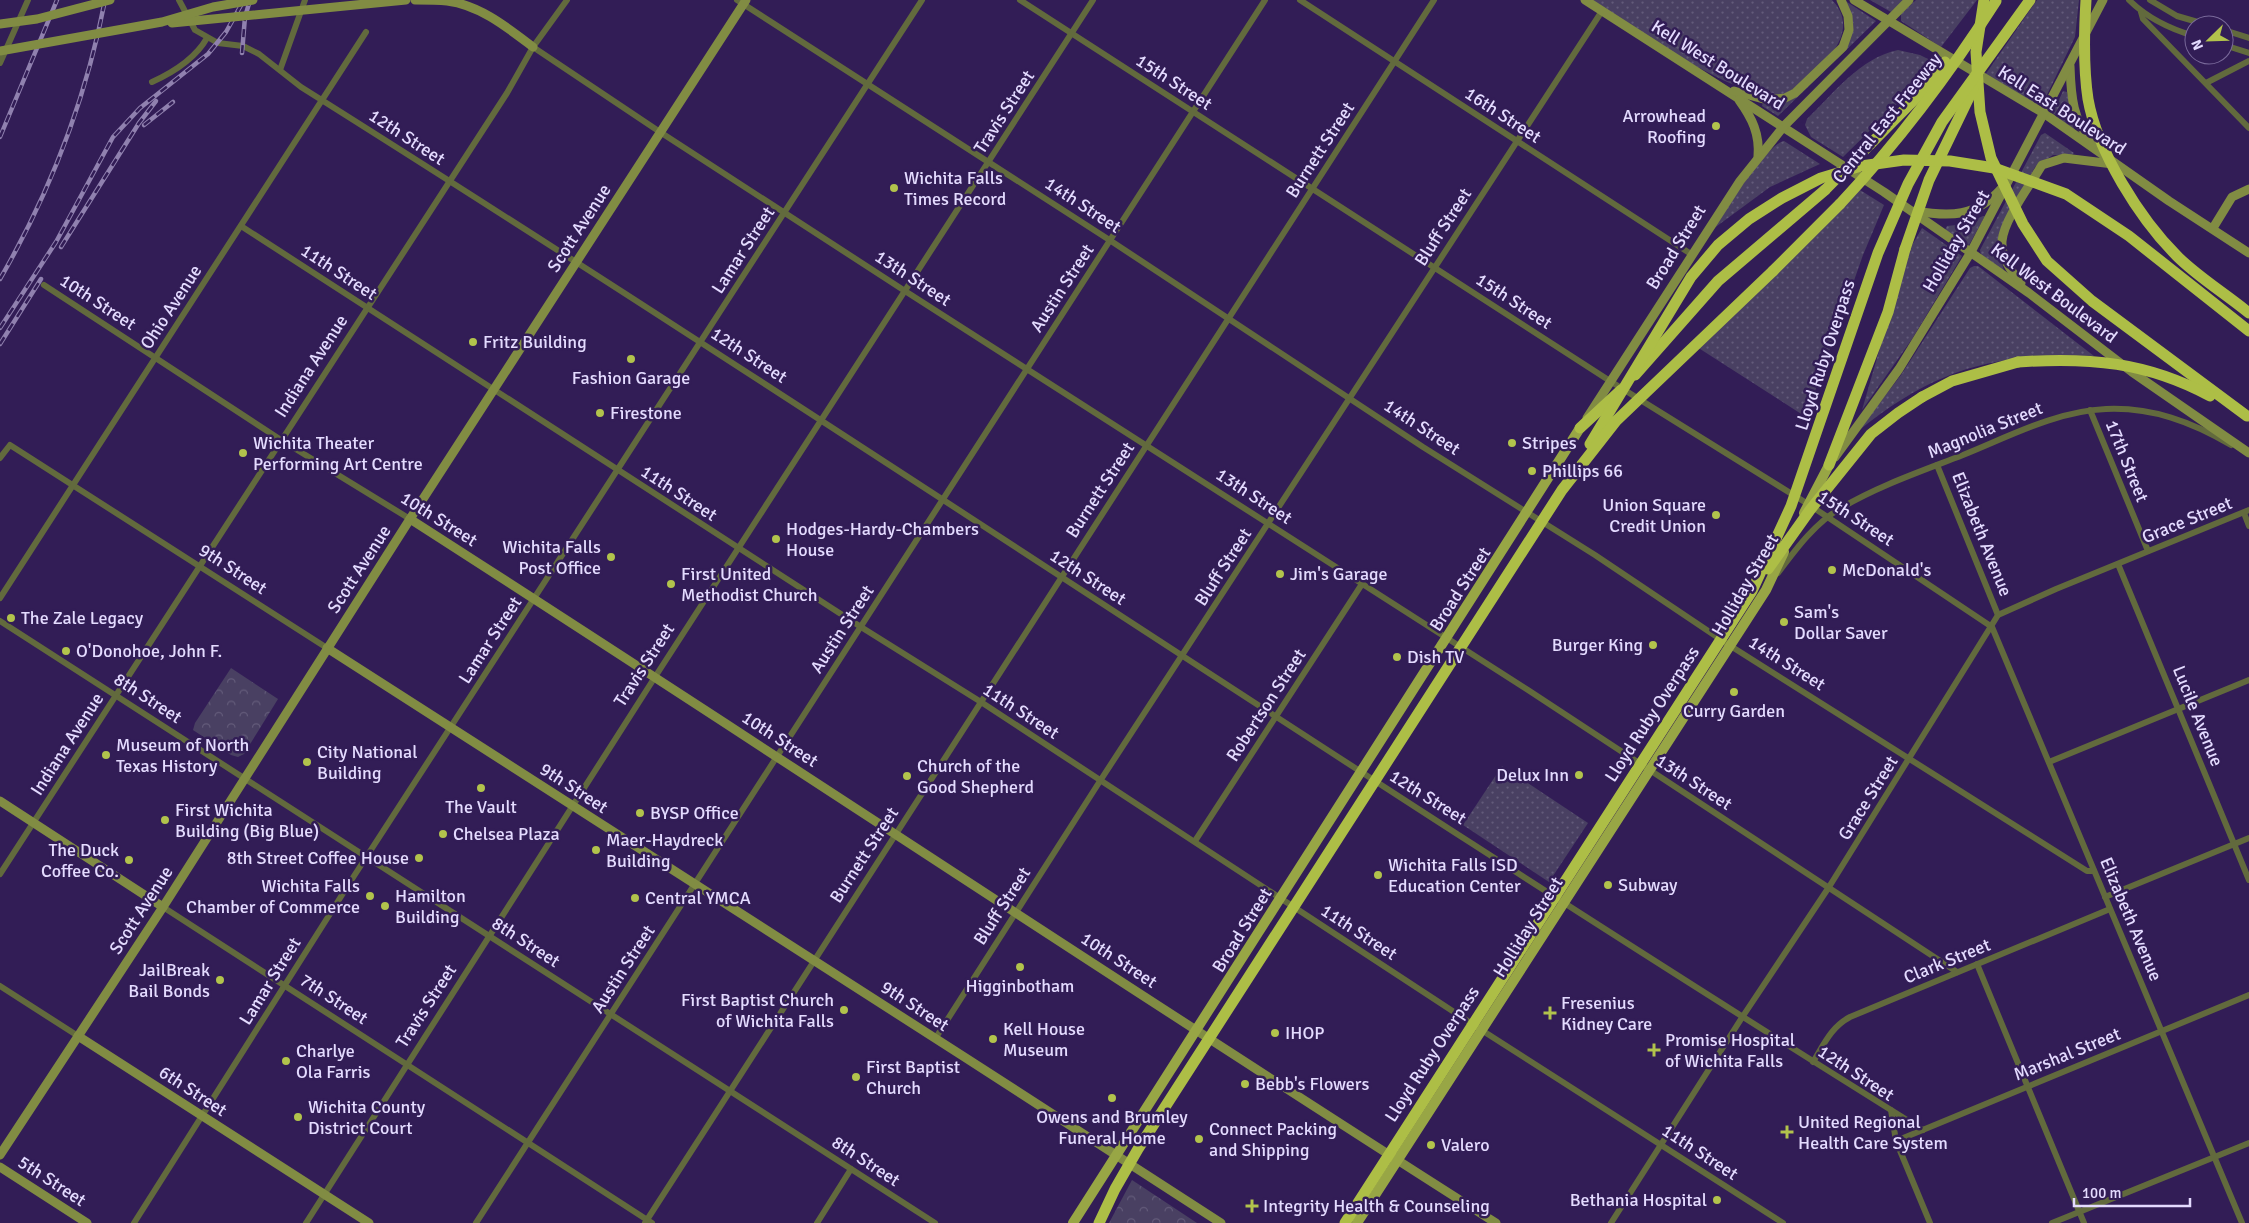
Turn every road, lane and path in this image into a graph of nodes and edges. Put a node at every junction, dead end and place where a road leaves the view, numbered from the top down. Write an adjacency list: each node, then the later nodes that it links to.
1 (28, 0): 47 (street)
2 (110, 0): 34 (main road, bridge)
3 (179, 0): 39 (street)
4 (253, 0): 32 (main road, bridge)
5 (305, 0): 50 (street)
6 (406, 0): 32 (main road, bridge)
7 (415, 0): 42 (main road)
8 (566, 0): 42 (street, Indiana Avenue)
9 (922, 0): 53 (street, Lamar Street)
10 (1020, 0): 36 (street, 15th Street)
11 (1093, 0): 36 (street, Travis Street)
12 (1265, 0): 57 (street, Austin Street)
13 (1300, 0): 48 (street, 16th Street)
14 (1434, 0): 48 (street, Burnett Street)
15 (1585, 0): 29 (main road, Kell West Boulevard)
16 (1841, 0): 54 (main road)
17 (1854, 0): 33 (main road, Kell East Boulevard)
18 (1909, 0): 33 (main road, Broad Street)
19 (1984, 0): 96 (highway, bridge)
20 (2030, 0): 40 (highway, bridge)
21 (2086, 0): 85 (highway, bridge)
22 (2102, 0): 49 (main road, Holliday Street)
23 (2130, 0): 30 (street)
24 (2150, 0): 28 (street)
25 (2159, 0): 28 (street)
26 (742, 1): 53 (street, 14th Street); 61 (main road, Scott Avenue)
27 (1997, 1): 92 (highway, bridge); 107 (highway, Central East Freeway, bridge)
28 (2163, 8): 31 (street)
29 (1602, 11): 54 (main road, Kell West Boulevard); 62 (street, Bluff Street)
30 (2141, 12): 37 (street); 52 (street)
31 (2184, 18)
32 (162, 22): 44 (main road, bridge)
33 (1888, 22): 58 (main road, Kell East Boulevard); 59 (main road, Broad Street)
34 (0, 24)
35 (366, 32): 56 (street, Ohio Avenue)
36 (1072, 33): 57 (street, 15th Street); 65 (street, Travis Street)
37 (2184, 33)
38 (2234, 33): 41 (street)
39 (207, 38): 50 (street, 12th Street); 51 (street)
40 (2001, 38): 103 (highway, bridge); 123 (highway, Lloyd Ruby Overpass, bridge)
41 (2249, 38)
42 (533, 47): 61 (street, 13th Street); 68 (street, Indiana Avenue)
43 (2234, 48): 45 (street)
44 (0, 51)
45 (2249, 53)
46 (2249, 61): 52 (street)
47 (0, 63)
48 (1394, 63): 62 (street, 16th Street); 69 (street, Burnett Street)
49 (2070, 64): 58 (main road, Holliday Street); 63 (main road)
50 (280, 70): 56 (street, 12th Street)
51 (152, 82)
52 (2206, 83): 60 (street)
53 (868, 84): 65 (street, 14th Street); 72 (street, Lamar Street)
54 (1721, 87): 55 (main road, Kell West Boulevard)
55 (1735, 96): 59 (main road, Kell West Boulevard); 64 (main road)
56 (322, 100): 68 (street, 12th Street); 73 (street, Ohio Avenue)
57 (1193, 112): 69 (street, 15th Street); 75 (street, Austin Street)
58 (2045, 114): 63 (main road, Kell East Boulevard); 67 (main road, Holliday Street)
59 (1784, 126): 64 (main road, Broad Street); 71 (main road, Kell West Boulevard)
60 (2249, 128)
61 (660, 132): 72 (street, 13th Street); 79 (main road, Scott Avenue)
62 (1517, 142): 78 (street, 16th Street); 80 (street, Bluff Street)
63 (2095, 150): 66 (main road, Kell East Boulevard)
64 (1758, 158): 78 (main road, Broad Street)
65 (989, 162): 75 (street, 14th Street); 82 (street, Travis Street)
66 (2116, 164): 74 (main road, Kell East Boulevard); 83 (main road)
67 (2011, 178): 71 (main road); 76 (main road, Holliday Street)
68 (449, 181): 79 (street, 12th Street); 84 (street, Indiana Avenue)
69 (1312, 189): 80 (street, 15th Street); 86 (street, Burnett Street)
70 (2249, 189): 74 (main road)
71 (1912, 211): 76 (main road, Kell West Boulevard)
72 (785, 213): 82 (street, 13th Street); 88 (street, Lamar Street)
73 (240, 226): 84 (street, 11th Street); 89 (street, Ohio Avenue)
74 (2213, 228): 77 (main road, Kell East Boulevard)
75 (1110, 241): 86 (street, 14th Street); 90 (street, Austin Street)
76 (1971, 252): 83 (main road, Kell West Boulevard); 103 (main road, Holliday Street)
77 (2249, 253)
78 (1691, 254): 91 (main road, Broad Street)
79 (576, 263): 88 (street, 12th Street); 93 (main road, Scott Avenue)
80 (1435, 267): 91 (street, 15th Street); 94 (street, Bluff Street)
81 (44, 285): 89 (street, 10th Street)
82 (905, 291): 90 (street, 13th Street); 97 (street, Travis Street)
83 (2029, 293): 101 (main road, Kell West Boulevard)
84 (366, 308): 93 (street, 11th Street); 99 (street, Indiana Avenue)
85 (2249, 313)
86 (1229, 319): 94 (street, 14th Street); 100 (street, Burnett Street)
87 (2249, 331): 107 (highway, bridge)
88 (701, 342): 97 (street, 12th Street); 105 (street, Lamar Street)
89 (156, 359): 99 (street, 10th Street); 106 (street, Ohio Avenue)
90 (1027, 369): 100 (street, 13th Street); 108 (street, Austin Street)
91 (1610, 380): 92 (street, 15th Street); 98 (main road, Broad Street)
92 (1623, 388): 98 (highway); 109 (street, 15th Street)
93 (494, 390): 105 (street, 11th Street); 113 (main road, Scott Avenue)
94 (1350, 399): 111 (street, 14th Street); 114 (street, Bluff Street)
95 (2090, 410): 101 (street, Magnolia Street); 104 (street, Magnolia Street); 117 (street, 17th Street)
96 (2248, 417): 123 (highway, bridge)
97 (822, 420): 108 (street, 12th Street); 116 (street, Travis Street)
98 (1580, 428): 111 (main road, Broad Street)
99 (281, 440): 113 (street, 10th Street); 119 (street, Indiana Avenue)
100 (1147, 445): 114 (street, 13th Street); 120 (street, Burnett Street)
101 (2249, 455)
102 (0, 458): 106 (street, 9th Street)
103 (1829, 465): 109 (main road, Holliday Street)
104 (1937, 465): 112 (street, Magnolia Street); 126 (street, Elizabeth Avenue)
105 (617, 470): 116 (street, 11th Street); 125 (street, Lamar Street)
106 (74, 485): 119 (street, 9th Street); 124 (street, Ohio Avenue)
107 (1562, 490): 209 (highway, bridge)
108 (944, 499): 120 (street, 12th Street); 129 (street, Austin Street)
109 (1808, 504): 112 (street, 15th Street); 122 (main road, Holliday Street)
110 (2246, 511): 115 (street); 117 (street, Grace Street)
111 (1528, 512): 130 (main road, Broad Street); 131 (street, 14th Street)
112 (1828, 517): 122 (street, Magnolia Street); 128 (street, 15th Street)
113 (410, 519): 125 (main road, 10th Street); 132 (main road, Scott Avenue)
114 (1268, 524): 121 (street, 13th Street); 133 (street, Bluff Street)
115 (2249, 526)
116 (738, 548): 129 (street, 11th Street); 134 (street, Travis Street)
117 (2148, 551): 118 (street, Grace Street)
118 (2118, 564): 126 (street, Grace Street); 138 (street, Lucile Avenue)
119 (199, 566): 132 (street, 9th Street); 136 (street, Indiana Avenue)
120 (1061, 579): 133 (street, 12th Street); 137 (street, Burnett Street)
121 (1362, 584): 130 (street, 13th Street); 139 (street, Robertson Street)
122 (1766, 590): 131 (main road, Holliday Street)
123 (1752, 591): 211 (highway, Lloyd Ruby Overpass, bridge)
124 (0, 598)
125 (534, 599): 134 (main road, 10th Street); 140 (street, Lamar Street)
126 (1998, 615): 128 (street, Grace Street)
127 (0, 620): 136 (street, 8th Street)
128 (1992, 627): 142 (street, Grace Street); 143 (street, Elizabeth Avenue)
129 (861, 628): 137 (street, 11th Street); 141 (street, Austin Street)
130 (1447, 638): 144 (street, 13th Street); 145 (main road, Broad Street)
131 (1729, 645): 142 (street, 14th Street); 144 (main road, Holliday Street)
132 (327, 648): 140 (main road, 9th Street); 146 (main road, Scott Avenue)
133 (1182, 656): 139 (street, 12th Street); 147 (street, Bluff Street)
134 (654, 677): 141 (main road, 10th Street); 149 (street, Travis Street)
135 (2249, 680): 138 (street)
136 (116, 695): 146 (street, 8th Street); 150 (street, Indiana Avenue)
137 (981, 702): 147 (street, 11th Street); 151 (street, Burnett Street)
138 (2179, 708): 143 (street); 154 (street, Lucile Avenue)
139 (1276, 719): 145 (street, 12th Street); 153 (street, Robertson Street)
140 (451, 728): 149 (main road, 9th Street); 155 (street, Lamar Street)
141 (776, 757): 151 (main road, 10th Street); 159 (street, Austin Street)
142 (1911, 758): 156 (street, 14th Street); 160 (street, Grace Street)
143 (2049, 762): 156 (street, Elizabeth Avenue)
144 (1648, 770): 160 (street, 13th Street); 163 (main road, Holliday Street)
145 (1362, 773): 162 (main road, Broad Street); 163 (street, 12th Street)
146 (245, 778): 155 (street, 8th Street); 164 (main road, Scott Avenue)
147 (1100, 780): 153 (street, 11th Street); 166 (street, Bluff Street)
148 (0, 801): 150 (main road, 7th Street)
149 (573, 806): 159 (main road, 9th Street); 167 (street, Travis Street)
150 (33, 823): 157 (street, Indiana Avenue); 164 (main road, 7th Street)
151 (896, 834): 166 (main road, 10th Street); 168 (street, Burnett Street)
152 (2249, 838): 154 (street)
153 (1195, 841): 162 (street, 11th Street)
154 (2234, 844): 158 (street, Lucile Avenue); 161 (street)
155 (367, 857): 167 (street, 8th Street); 172 (street, Lamar Street)
156 (2094, 871): 161 (street, Elizabeth Avenue)
157 (0, 874)
158 (2249, 880)
159 (695, 885): 168 (main road, 9th Street); 174 (street, Austin Street)
160 (1829, 887): 170 (street, 13th Street); 175 (street, Grace Street)
161 (2105, 897): 165 (street, Elizabeth Avenue)
162 (1281, 899): 176 (main road, Broad Street); 177 (street, 11th Street)
163 (1564, 901): 175 (street, 12th Street); 177 (main road, Holliday Street)
164 (163, 907): 172 (street, 7th Street); 179 (main road, Scott Avenue)
165 (2110, 909): 169 (street, Clark Street); 178 (street, Elizabeth Avenue)
166 (1016, 912): 176 (main road, 10th Street); 180 (street, Bluff Street)
167 (489, 936): 174 (street, 8th Street); 182 (street, Travis Street)
168 (814, 961): 180 (main road, 9th Street); 184 (street, Burnett Street)
169 (1978, 964): 170 (street, Clark Street); 183 (street)
170 (1957, 972): 181 (street, Clark Street)
171 (0, 986): 179 (street, 6th Street)
172 (284, 986): 182 (street, 7th Street); 186 (street, Lamar Street)
173 (2249, 995): 178 (street, Marshal Street)
174 (612, 1015): 184 (street, 8th Street); 190 (street, Austin Street)
175 (1743, 1016): 181 (street, 12th Street); 191 (street, Grace Street)
176 (1197, 1031): 193 (main road, Broad Street); 195 (main road, 10th Street)
177 (1482, 1031): 191 (street, 11th Street); 195 (main road, Holliday Street)
178 (2161, 1031): 183 (street, Marshal Street); 194 (street, Elizabeth Avenue)
179 (78, 1036): 186 (main road, 6th Street); 192 (main road, Scott Avenue)
180 (935, 1039): 193 (main road, 9th Street)
181 (1813, 1062): 185 (street, 12th Street)
182 (406, 1065): 190 (street, 7th Street); 198 (street, Travis Street)
183 (2028, 1086): 187 (street, Marshal Street); 199 (street)
184 (730, 1091): 197 (street, 8th Street); 200 (street, Burnett Street)
185 (1891, 1110): 187 (street); 188 (street, 12th Street)
186 (202, 1116): 198 (main road, 6th Street); 202 (street, Lamar Street)
187 (1922, 1130): 188 (street, Marshal Street)
188 (1896, 1141): 216 (street, 12th Street)
189 (2249, 1143): 194 (street)
190 (527, 1144): 200 (street, 7th Street); 205 (street, Austin Street)
191 (1661, 1145): 214 (street, Grace Street); 215 (street, 11th Street)
192 (0, 1155)
193 (1118, 1156): 208 (main road, Broad Street); 210 (main road, 9th Street)
194 (2214, 1157): 199 (street); 219 (street, Elizabeth Avenue)
195 (1397, 1160): 212 (main road, Holliday Street); 213 (main road, 10th Street)
196 (0, 1167): 201 (main road, 5th Street)
197 (851, 1169): 206 (street); 207 (street, 8th Street)
198 (324, 1195): 203 (street, Travis Street); 204 (main road, 6th Street)
199 (2080, 1212): 217 (street); 218 (street)
200 (648, 1222)
201 (87, 1223)
202 (134, 1223)
203 (306, 1223)
204 (369, 1223)
205 (476, 1223)
206 (817, 1223)
207 (935, 1223)
208 (1073, 1223)
209 (1099, 1223)
210 (1221, 1223)
211 (1344, 1223)
212 (1356, 1223)
213 (1496, 1223)
214 (1611, 1223)
215 (1783, 1223)
216 (1930, 1223)
217 (2052, 1223)
218 (2084, 1223)
219 (2242, 1223)

